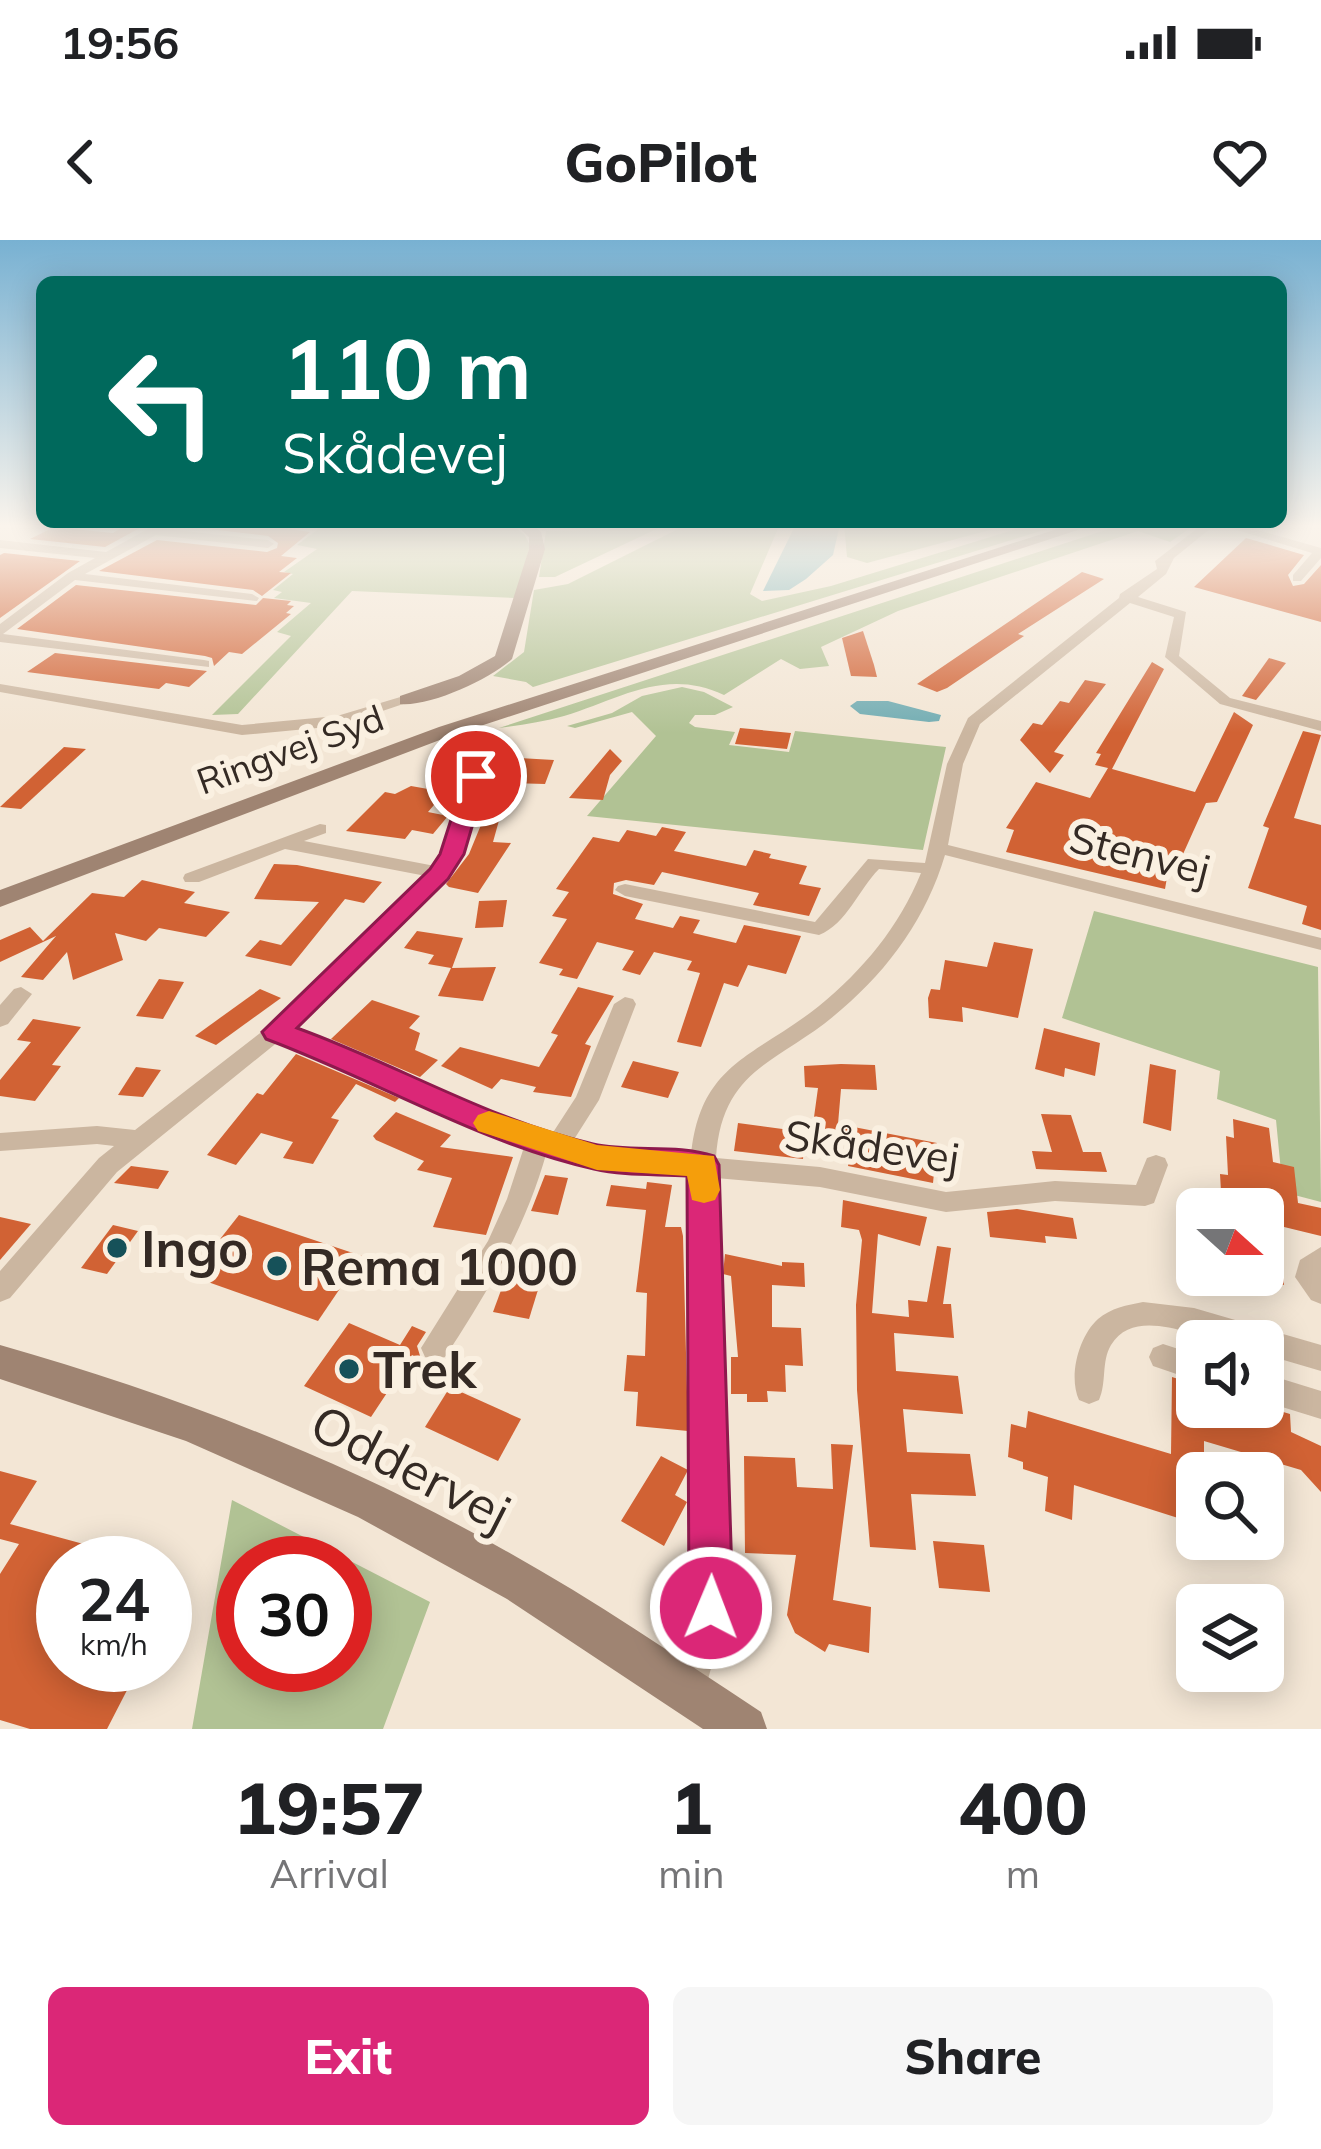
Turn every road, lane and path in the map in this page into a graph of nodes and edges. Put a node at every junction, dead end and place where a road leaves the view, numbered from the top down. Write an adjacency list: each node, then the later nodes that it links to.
1 (49, 593): 9 (street)
2 (215, 593): 6 (street)
3 (523, 593): 13 (main road)
4 (872, 593): 15 (main road, Ringvej Syd)
5 (1130, 593): 7 (street)
6 (252, 598)
7 (1125, 598): 14 (street); 19 (street)
8 (0, 607): 9 (street)
9 (29, 609): 10 (street)
10 (0, 634): 11 (street)
11 (204, 664)
12 (0, 688): 13 (street)
13 (407, 700): 15 (main road)
14 (1321, 726)
15 (446, 730): 23 (main road, Ringvej Syd)
16 (486, 744): 20 (street)
17 (320, 829): 18 (street)
18 (283, 843): 20 (street); 21 (street)
19 (935, 859): 22 (street, Stenvej); 24 (street, Stenvej); 32 (street)
20 (440, 874): 28 (street)
21 (192, 878)
22 (625, 890)
23 (0, 899)
24 (1321, 944)
25 (21, 994): 27 (street)
26 (625, 1004): 31 (street)
27 (0, 1019)
28 (276, 1032): 29 (street); 31 (street, Skådevej)
29 (138, 1140): 30 (street); 35 (street)
30 (0, 1142)
31 (548, 1142): 32 (street, Skådevej); 39 (street)
32 (703, 1165): 33 (street, Skådevej); 47 (street)
33 (1156, 1165)
34 (1321, 1258): 36 (street)
35 (0, 1290)
36 (1321, 1292)
37 (1189, 1320): 44 (street)
38 (1284, 1347): 41 (street)
39 (435, 1348)
40 (1163, 1358): 43 (street)
41 (1321, 1358)
42 (0, 1362): 47 (main road, Oddervej)
43 (1176, 1362)
44 (1089, 1390)
45 (1284, 1394): 46 (street)
46 (1321, 1405)
47 (688, 1691): 48 (main road, Oddervej)
48 (744, 1729)

